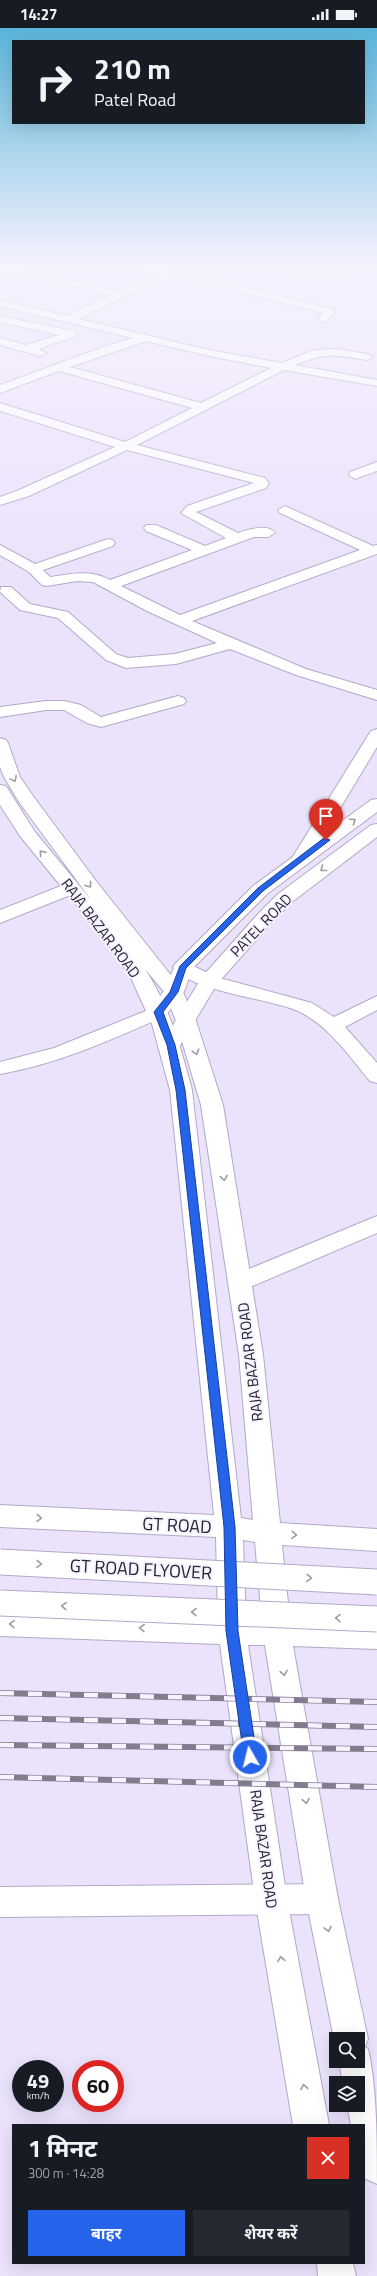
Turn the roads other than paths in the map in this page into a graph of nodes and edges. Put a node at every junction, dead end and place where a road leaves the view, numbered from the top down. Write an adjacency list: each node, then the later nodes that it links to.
1 (57, 367): 4 (main road); 6 (main road)
2 (281, 367): 3 (main road); 6 (main road)
3 (377, 383)
4 (0, 389)
5 (0, 407): 7 (main road)
6 (203, 407): 7 (main road)
7 (126, 446): 10 (main road); 14 (main road)
8 (377, 466): 9 (main road)
9 (355, 475)
10 (0, 501)
11 (285, 510): 18 (main road)
12 (151, 528): 17 (main road)
13 (268, 533): 14 (main road)
14 (237, 538): 17 (main road)
15 (108, 543): 19 (main road)
16 (0, 549): 19 (main road)
17 (203, 550): 21 (main road)
18 (375, 550): 23 (main road)
19 (34, 569): 20 (main road)
20 (36, 585): 21 (main road); 22 (main road)
21 (110, 585): 23 (main road)
22 (3, 591): 24 (main road)
23 (180, 620): 24 (main road)
24 (231, 644): 25 (main road)
25 (377, 695)
26 (178, 702): 27 (main road)
27 (0, 712)
28 (377, 734): 33 (main road)
29 (0, 743): 38 (main road, RAJA BAZAR ROAD, one-way to 38)
30 (2, 798): 34 (main road, RAJA BAZAR ROAD, one-way to 30)
31 (377, 804): 33 (main road, PATEL ROAD, one-way to 31)
32 (377, 829): 37 (main road, PATEL ROAD, one-way to 37)
33 (301, 858): 36 (main road, PATEL ROAD)
34 (71, 888): 35 (main road); 40 (main road, RAJA BAZAR ROAD)
35 (0, 917)
36 (183, 967): 37 (main road); 38 (main road, PATEL ROAD)
37 (209, 981): 41 (main road, PATEL ROAD); 42 (main road)
38 (174, 992): 40 (main road, PATEL ROAD); 41 (main road, RAJA BAZAR ROAD)
39 (377, 1002): 42 (main road)
40 (158, 1012): 43 (main road, RAJA BAZAR ROAD); 44 (main road)
41 (186, 1021): 43 (main road, PATEL ROAD); 47 (main road, RAJA BAZAR ROAD, one-way to 47)
42 (333, 1026): 45 (main road)
43 (171, 1045): 49 (main road, RAJA BAZAR ROAD)
44 (0, 1068)
45 (377, 1076)
46 (377, 1224): 47 (main road)
47 (240, 1282): 50 (main road, RAJA BAZAR ROAD)
48 (0, 1516): 49 (main road, GT ROAD, one-way to 49)
49 (229, 1527): 50 (main road, GT ROAD); 57 (main road, RAJA BAZAR ROAD)
50 (268, 1533): 51 (main road, GT ROAD, one-way to 51); 58 (main road, RAJA BAZAR ROAD)
51 (377, 1540)
52 (0, 1562): 53 (main road, GT ROAD FLYOVER, one-way to 53, bridge)
53 (377, 1582)
54 (0, 1603): 55 (main road, one-way to 54, bridge)
55 (377, 1619)
56 (0, 1624): 57 (main road, one-way to 56)
57 (232, 1631): 58 (main road); 60 (main road, RAJA BAZAR ROAD)
58 (277, 1634): 59 (main road); 61 (main road, RAJA BAZAR ROAD, one-way to 61)
59 (377, 1637)
60 (271, 1899): 61 (main road); 62 (main road); 65 (main road, RAJA BAZAR ROAD, one-way to 60)
61 (322, 1899): 63 (main road, RAJA BAZAR ROAD, one-way to 63)
62 (0, 1902)
63 (350, 2032)
64 (357, 2068): 66 (main road)
65 (311, 2124)
66 (377, 2166)
67 (335, 2264): 68 (main road)
68 (337, 2276)

